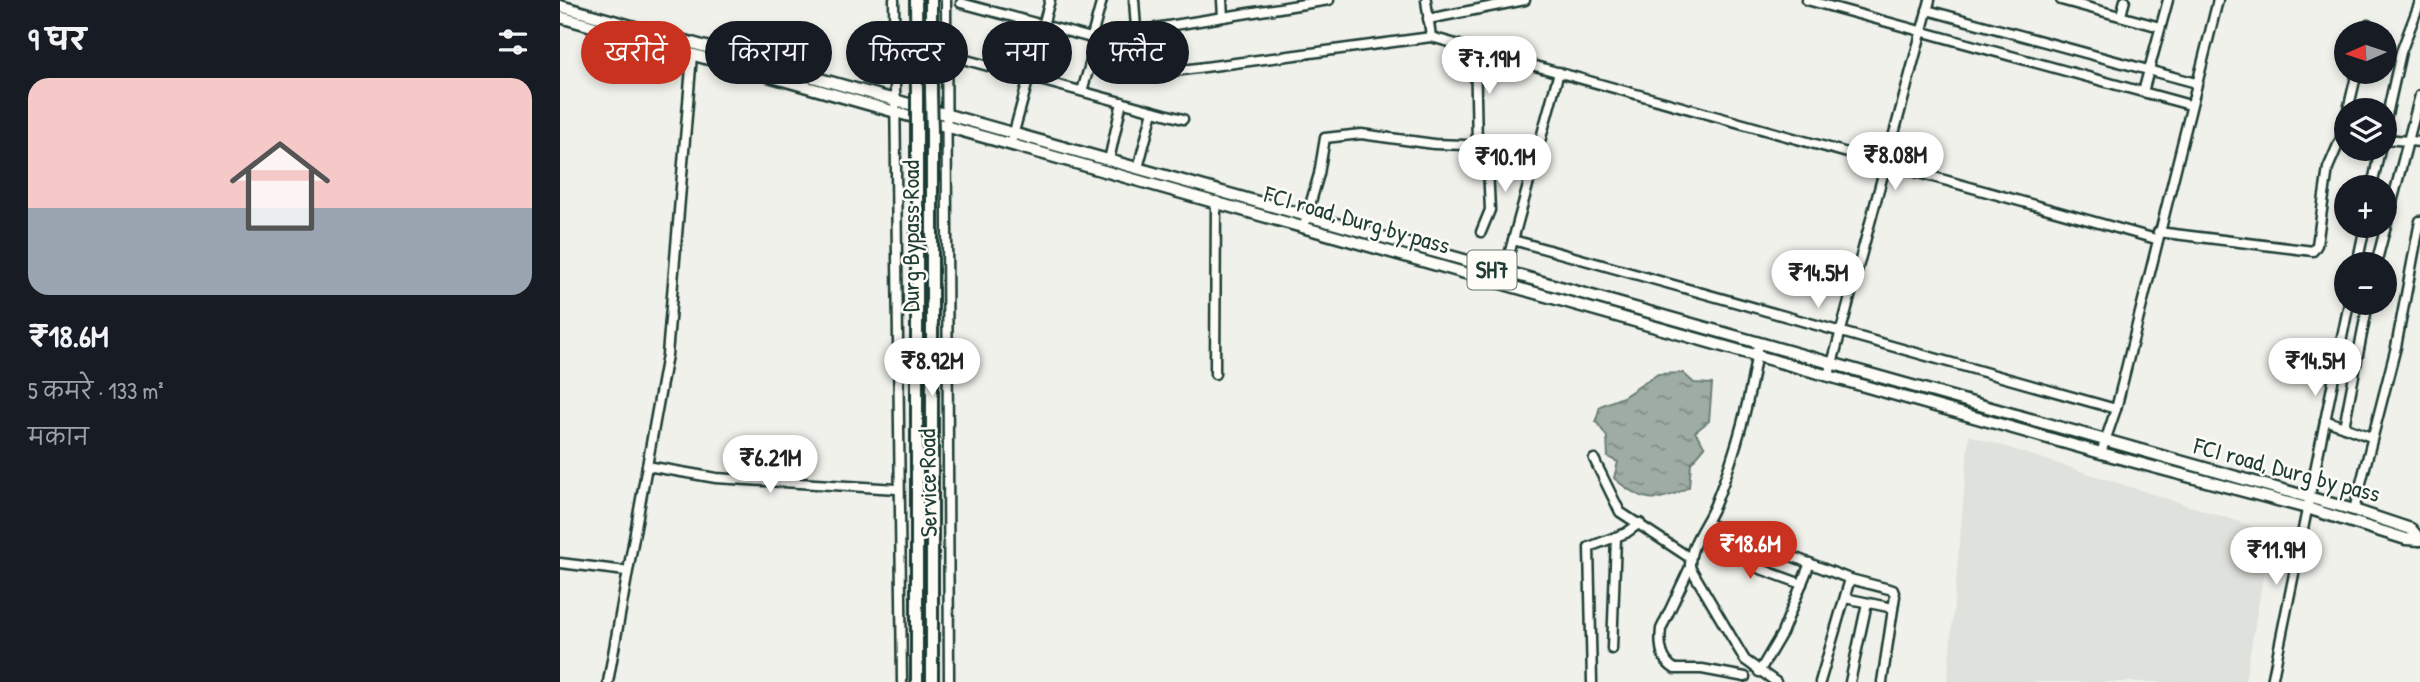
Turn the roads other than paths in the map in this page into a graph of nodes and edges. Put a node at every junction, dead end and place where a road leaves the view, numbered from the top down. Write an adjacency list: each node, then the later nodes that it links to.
1 (894, 0): 54 (street)
2 (916, 0): 115 (highway, Durg Bypass Road, bridge)
3 (931, 0): 116 (highway, Durg Bypass Road, bridge)
4 (946, 0): 27 (street, Service Road)
5 (1050, 0): 29 (street)
6 (1102, 0): 30 (street)
7 (1134, 0): 31 (street)
8 (1222, 0): 25 (street)
9 (1329, 0): 25 (street)
10 (1426, 0): 26 (street)
11 (1525, 0): 26 (street)
12 (1807, 0): 34 (street)
13 (1930, 0): 22 (street)
14 (2061, 0): 18 (street)
15 (2124, 0): 23 (street)
16 (2168, 0): 33 (street)
17 (2218, 0): 44 (street)
18 (2077, 2): 23 (street)
19 (2420, 2): 52 (street)
20 (961, 3): 28 (street)
21 (560, 6): 37 (main road, FCI road, Durg by pass / SH7)
22 (1927, 10): 34 (street); 41 (street)
23 (2120, 15): 33 (street)
24 (560, 17): 38 (main road, FCI road, Durg by pass / SH7)
25 (1223, 17): 32 (street)
26 (1428, 19): 35 (street)
27 (947, 21)
28 (1026, 21)
29 (1045, 21)
30 (1098, 21)
31 (1135, 21)
32 (1189, 22)
33 (2160, 27): 41 (street)
34 (1921, 31): 50 (street); 67 (street)
35 (1430, 37): 36 (street); 40 (street)
36 (1475, 49): 42 (street); 63 (street)
37 (705, 52)
38 (692, 55): 39 (main road, FCI road, Durg by pass / SH7); 91 (street)
39 (705, 57)
40 (1189, 69)
41 (2149, 70): 44 (street); 50 (street)
42 (1559, 72): 64 (street); 67 (street)
43 (1086, 74): 49 (street)
44 (2196, 83): 55 (street)
45 (816, 84): 54 (main road, FCI road, Durg by pass / SH7)
46 (948, 84): 58 (street, Service Road)
47 (1028, 84): 59 (street)
48 (1056, 84): 49 (street)
49 (1082, 91): 53 (street)
50 (2143, 92): 55 (street)
51 (2420, 95): 61 (street)
52 (2391, 98)
53 (1122, 102): 56 (street); 66 (street)
54 (895, 105): 58 (main road, FCI road, Durg by pass / SH7); 92 (street)
55 (2190, 105): 73 (street)
56 (1153, 111): 57 (street); 68 (street)
57 (1183, 118)
58 (948, 120): 59 (main road, FCI road, Durg by pass / SH7); 117 (street, Service Road)
59 (1013, 138): 66 (main road, FCI road, Durg by pass / SH7); 69 (main road, FCI road, Durg by pass / SH7)
60 (2397, 140): 61 (street)
61 (2410, 141): 62 (street); 75 (street)
62 (2420, 142)
63 (1482, 145): 64 (street); 70 (street); 72 (street)
64 (1535, 155): 74 (street)
65 (2334, 156): 73 (street)
66 (1109, 160): 68 (main road, FCI road, Durg by pass / SH7)
67 (1889, 162): 73 (street); 79 (street)
68 (1138, 167): 70 (main road, FCI road, Durg by pass / SH7)
69 (1216, 201): 70 (main road, FCI road, Durg by pass / SH7); 82 (street)
70 (1305, 221): 76 (main road, FCI road, Durg by pass / SH7); 80 (main road, FCI road, Durg by pass / SH7)
71 (2420, 221): 87 (street)
72 (1481, 232)
73 (2157, 235): 84 (street)
74 (1513, 240): 76 (street); 79 (street)
75 (2379, 252)
76 (1504, 273): 80 (main road, FCI road, Durg by pass / SH7)
77 (2347, 315): 85 (street)
78 (2366, 315): 86 (street)
79 (1842, 332): 81 (street); 84 (street)
80 (1757, 348): 81 (main road, FCI road, Durg by pass / SH7); 83 (main road, FCI road, Durg by pass / SH7); 96 (street)
81 (1833, 364): 83 (street); 88 (main road, FCI road, Durg by pass / SH7)
82 (1214, 374)
83 (1829, 374): 89 (main road, FCI road, Durg by pass / SH7)
84 (2116, 409): 88 (street)
85 (2325, 420): 86 (street); 93 (street)
86 (2344, 427): 87 (street)
87 (2371, 437): 94 (street)
88 (2105, 442): 89 (street); 93 (main road, FCI road, Durg by pass / SH7)
89 (2101, 453): 93 (main road, FCI road, Durg by pass / SH7)
90 (1594, 459): 95 (street)
91 (647, 466): 92 (street); 103 (street)
92 (897, 489): 114 (street)
93 (2308, 503): 94 (main road, FCI road, Durg by pass / SH7); 98 (main road, FCI road, Durg by pass / SH7); 123 (street)
94 (2354, 510): 98 (main road, FCI road, Durg by pass / SH7)
95 (1640, 523): 97 (street); 101 (street)
96 (1706, 523): 99 (street); 101 (street)
97 (1616, 537): 109 (street); 118 (street)
98 (2420, 540)
99 (1765, 545): 102 (street); 105 (street)
100 (560, 563): 103 (street)
101 (1690, 563): 110 (street); 112 (street)
102 (1810, 563): 104 (street); 105 (street)
103 (626, 571): 113 (street)
104 (1850, 579): 106 (street); 108 (street)
105 (1802, 584): 111 (street)
106 (1845, 598): 107 (street); 120 (street)
107 (1867, 603): 108 (street); 121 (street)
108 (1893, 608): 122 (street)
109 (1612, 649)
110 (1748, 663): 111 (street); 112 (street)
111 (1759, 672): 119 (street)
112 (1745, 680)
113 (608, 682)
114 (902, 682)
115 (917, 682)
116 (932, 682)
117 (949, 682)
118 (1592, 682)
119 (1776, 682)
120 (1820, 682)
121 (1850, 682)
122 (1882, 682)
123 (2272, 682)

